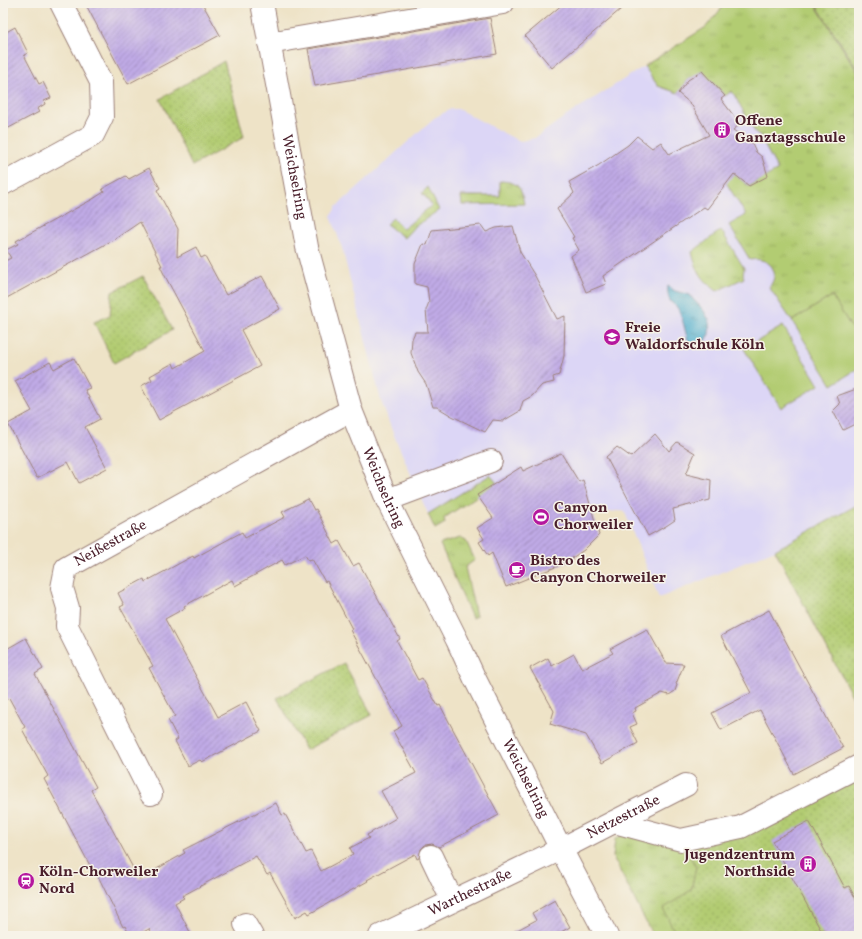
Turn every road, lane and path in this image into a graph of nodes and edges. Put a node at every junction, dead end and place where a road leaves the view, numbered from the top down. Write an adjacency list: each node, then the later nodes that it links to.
1 (61, 3): 5 (street)
2 (262, 3): 4 (street, Weichselring)
3 (503, 3): 4 (street)
4 (269, 43): 6 (street, Weichselring)
5 (3, 184)
6 (351, 410): 8 (street, Weichselring); 11 (street, Neißestraße)
7 (491, 460): 8 (street)
8 (387, 500): 13 (street, Weichselring)
9 (859, 766): 12 (street)
10 (686, 785): 12 (street, Netzestraße)
11 (151, 794)
12 (614, 822): 13 (street, Netzestraße)
13 (561, 849): 15 (street, Warthestraße); 17 (street, Weichselring)
14 (431, 856): 15 (street)
15 (452, 900): 16 (street, Warthestraße)
16 (380, 936)
17 (607, 936)

